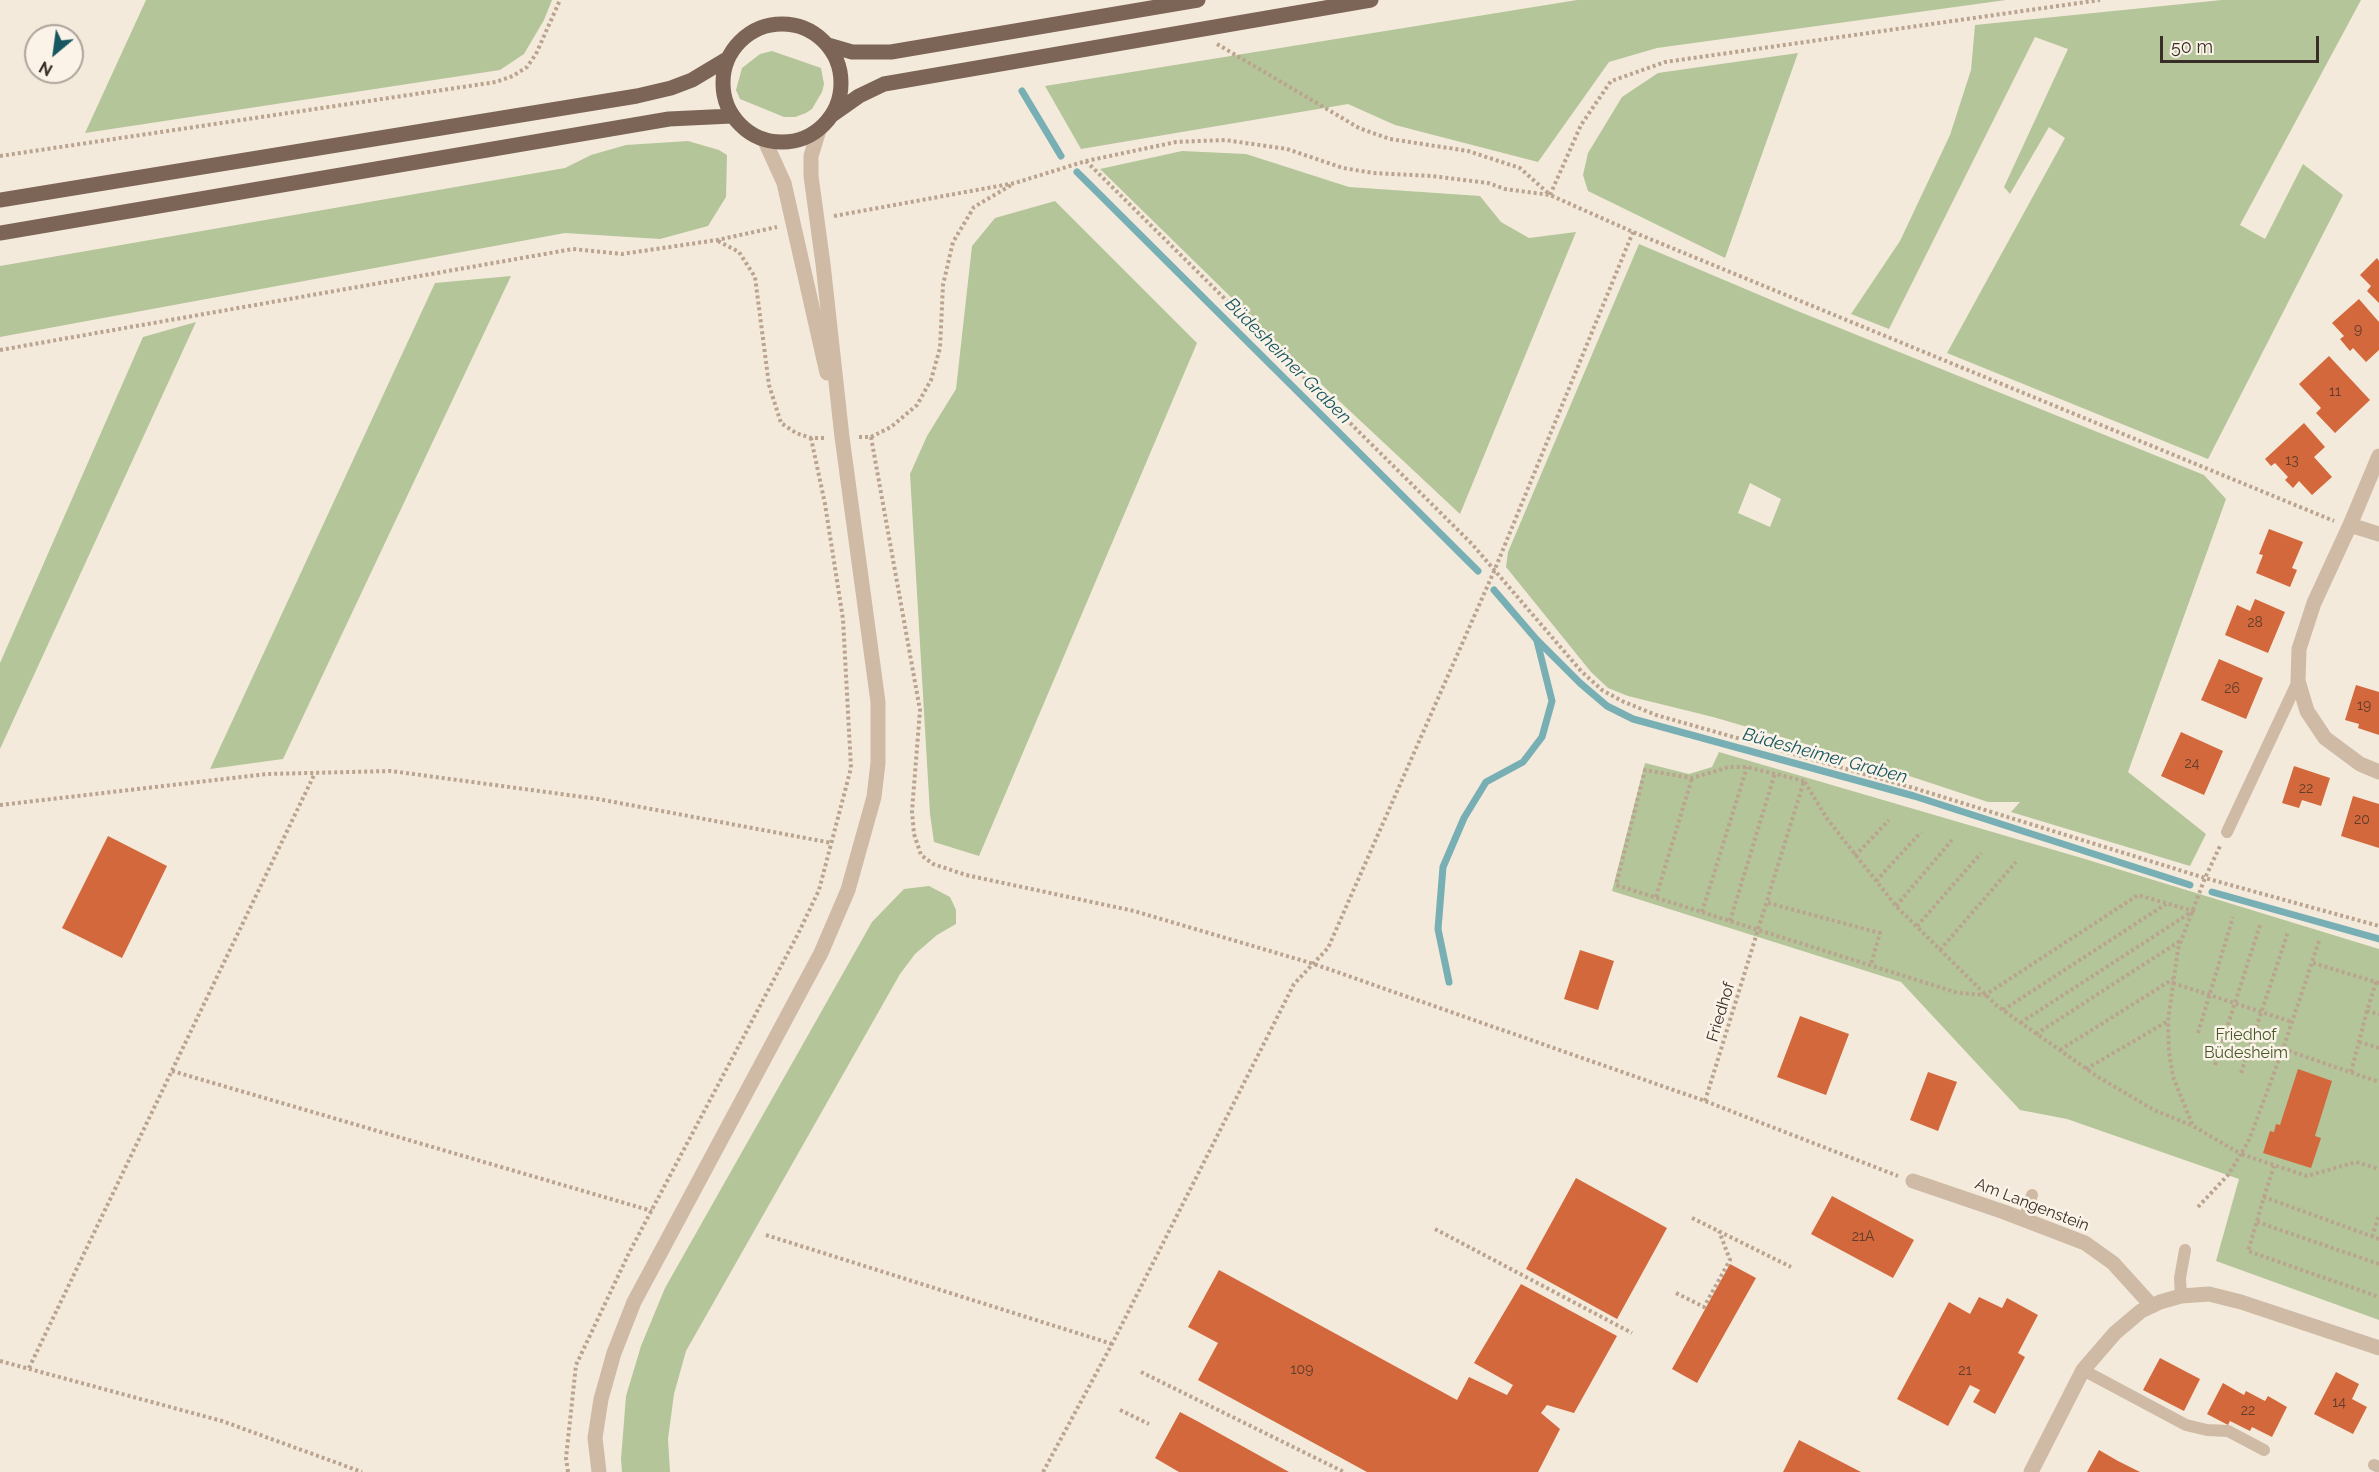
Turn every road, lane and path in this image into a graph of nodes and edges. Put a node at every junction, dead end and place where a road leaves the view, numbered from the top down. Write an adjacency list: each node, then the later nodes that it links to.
1 (561, 0): 12 (path)
2 (1198, 0): 6 (main road)
3 (1371, 0): 8 (main road)
4 (2100, 0): 15 (path)
5 (1215, 42): 15 (path)
6 (828, 45): 7 (main road); 8 (main road)
7 (727, 59): 9 (main road); 16 (main road)
8 (832, 115): 10 (main road)
9 (732, 116): 11 (main road); 20 (main road)
10 (819, 130): 11 (main road); 17 (street)
11 (764, 139): 18 (street)
12 (0, 156)
13 (1086, 161): 14 (path); 15 (path); 29 (path)
14 (1015, 183): 17 (path); 24 (path)
15 (1550, 195): 19 (path)
16 (0, 200)
17 (818, 219): 23 (street)
18 (793, 224): 21 (path); 23 (street)
19 (1633, 232): 27 (path); 29 (path)
20 (0, 233)
21 (717, 240): 22 (path); 25 (path)
22 (0, 351)
23 (842, 437): 24 (path); 25 (path); 130 (street)
24 (871, 437): 65 (path)
25 (811, 438): 42 (path)
26 (2379, 456): 27 (street)
27 (2350, 525): 28 (street); 30 (street)
28 (2379, 534)
29 (1495, 569): 46 (path); 65 (path)
30 (2298, 681): 32 (street); 40 (lane)
31 (1747, 767): 34 (path); 35 (path); 53 (path)
32 (2379, 772)
33 (315, 773): 37 (path); 42 (path); 87 (path)
34 (1775, 773): 36 (path); 55 (path)
35 (1692, 778): 48 (path); 48 (path)
36 (1804, 780): 44 (path); 49 (path, Friedhof)
37 (0, 805)
38 (1888, 820): 44 (path)
39 (1921, 832): 47 (path)
40 (2227, 832): 46 (path)
41 (1952, 840): 51 (path)
42 (832, 843): 100 (path)
43 (1981, 853): 57 (path)
44 (1855, 856): 47 (path)
45 (2016, 862): 63 (path)
46 (2205, 878): 52 (path); 58 (path)
47 (1876, 881): 51 (path)
48 (1656, 897): 53 (path)
49 (1767, 903): 59 (path, Friedhof); 66 (path)
50 (2167, 903): 52 (path); 69 (path); 72 (path)
51 (1896, 906): 57 (path)
52 (2193, 911): 61 (path); 78 (path)
53 (1702, 912): 55 (path)
54 (2234, 917): 70 (path)
55 (1730, 921): 59 (path)
56 (2260, 925): 71 (path)
57 (1917, 926): 63 (path)
58 (2379, 926)
59 (1759, 930): 66 (path); 91 (path, Friedhof)
60 (2288, 932): 74 (path)
61 (2181, 940): 67 (path); 80 (path)
62 (2319, 941): 64 (path)
63 (1940, 950): 69 (path)
64 (2313, 963): 68 (path); 77 (path)
65 (1314, 964): 91 (path); 118 (path)
66 (1871, 964): 69 (path)
67 (2173, 981): 70 (path); 76 (path); 84 (path)
68 (2377, 982): 73 (path)
69 (1985, 995): 72 (path)
70 (2209, 995): 71 (path); 79 (path)
71 (2235, 1003): 74 (path); 85 (path)
72 (2003, 1010): 78 (path)
73 (2367, 1011): 75 (path); 81 (path)
74 (2262, 1012): 77 (path); 89 (path)
75 (2379, 1014)
76 (2168, 1021): 86 (path); 92 (path)
77 (2293, 1022): 83 (path)
78 (2020, 1023): 80 (path)
79 (2198, 1033)
80 (2036, 1034): 84 (path)
81 (2359, 1042): 82 (path); 88 (path)
82 (2379, 1048)
83 (2283, 1049): 88 (path); 93 (path)
84 (2060, 1051): 86 (path)
85 (2215, 1065)
86 (2086, 1069): 92 (path)
87 (172, 1071): 100 (path); 121 (path)
88 (2351, 1072): 90 (path)
89 (2241, 1073)
90 (2379, 1082)
91 (1705, 1101): 96 (path)
92 (2193, 1126): 93 (path)
93 (2241, 1155): 94 (path); 99 (path)
94 (2274, 1166): 95 (path); 98 (path)
95 (2379, 1169)
96 (1912, 1181): 103 (street, Am Langenstein)
97 (2032, 1195): 103 (lane)
98 (2264, 1197): 104 (path); 108 (path)
99 (2198, 1207)
100 (652, 1210): 129 (path)
101 (2379, 1215): 108 (path)
102 (1692, 1218): 106 (path)
103 (2024, 1220): 116 (street, Am Langenstein)
104 (2257, 1222): 111 (path); 115 (path)
105 (1435, 1229): 117 (path)
106 (1719, 1231): 112 (path); 113 (path)
107 (766, 1235): 118 (path)
108 (2372, 1237): 109 (path)
109 (2379, 1239)
110 (2185, 1250): 114 (lane)
111 (2379, 1264)
112 (1791, 1267)
113 (1677, 1293)
114 (2181, 1296): 116 (street); 119 (street)
115 (2379, 1297)
116 (2152, 1306): 122 (street)
117 (1632, 1333)
118 (1112, 1344): 131 (path)
119 (2379, 1348)
120 (0, 1361): 121 (path)
121 (29, 1368): 128 (path)
122 (2083, 1370): 126 (lane); 127 (street)
123 (1141, 1372): 132 (path)
124 (1120, 1410): 125 (path)
125 (1149, 1424)
126 (2264, 1450)
127 (2036, 1470)
128 (362, 1472)
129 (568, 1472)
130 (599, 1472)
131 (1043, 1472)
132 (1344, 1472)

